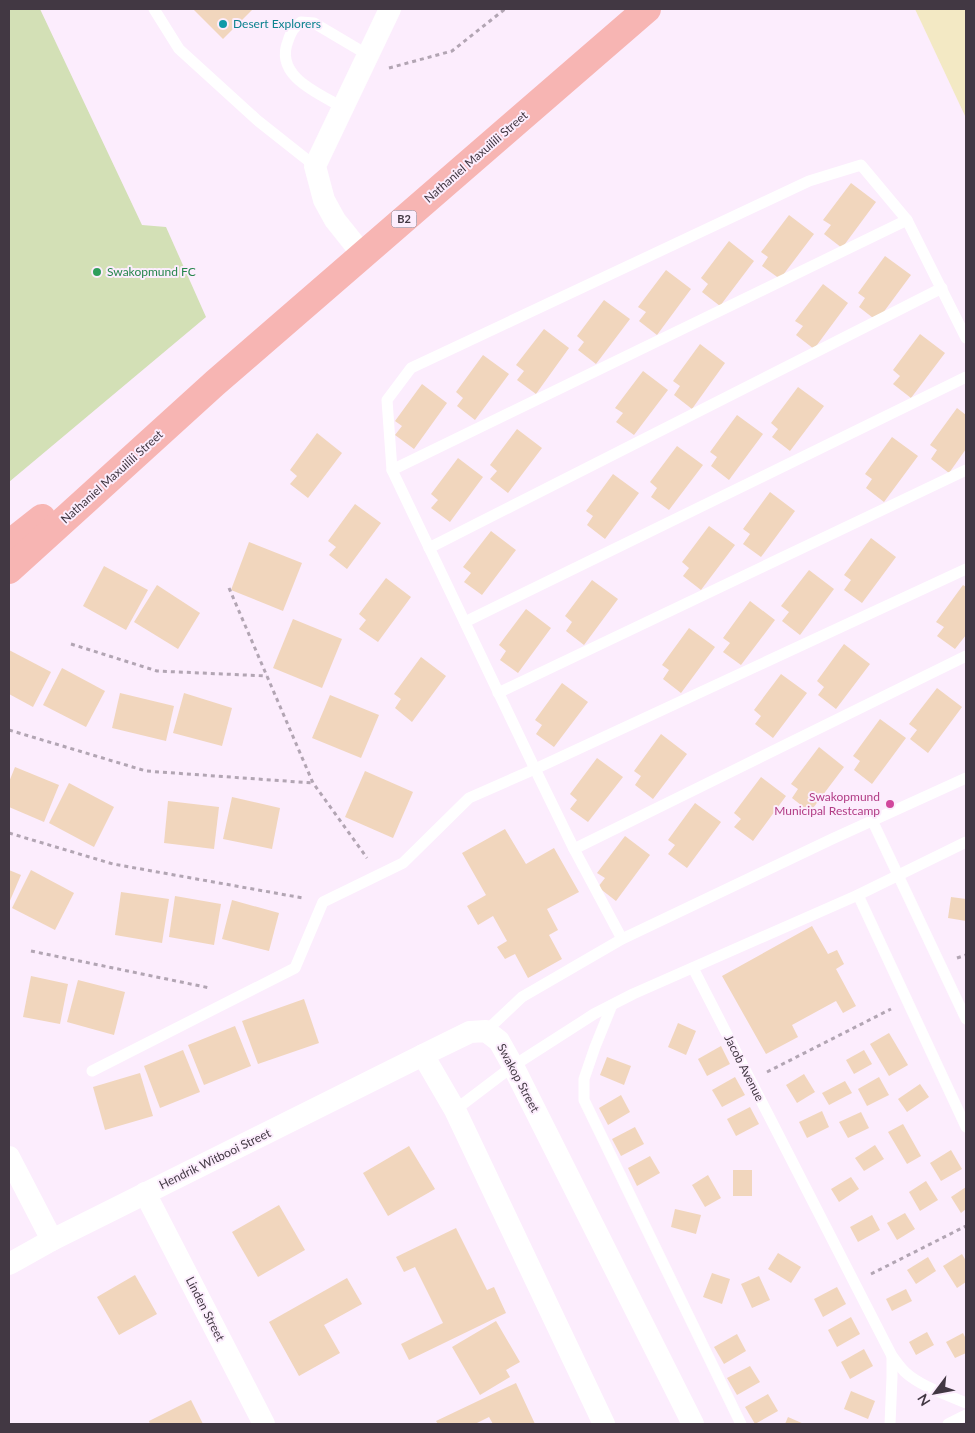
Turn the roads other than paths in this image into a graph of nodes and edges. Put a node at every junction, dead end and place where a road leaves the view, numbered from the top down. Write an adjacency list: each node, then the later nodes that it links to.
1 (154, 9): 6 (lane)
2 (390, 9): 4 (street)
3 (647, 9): 8 (highway, Nathaniel Maxuilili Street / B2)
4 (368, 55): 5 (street); 5 (lane)
5 (342, 107): 6 (street)
6 (314, 166): 8 (street)
7 (907, 220): 9 (lane); 13 (lane); 13 (lane)
8 (363, 255): 12 (highway, Nathaniel Maxuilili Street / B2)
9 (942, 288): 10 (lane); 16 (lane)
10 (966, 338)
11 (966, 376): 19 (lane)
12 (215, 384): 15 (highway, Nathaniel Maxuilili Street / B2); 18 (highway, Nathaniel Maxuilili Street / B2)
13 (392, 470): 16 (lane)
14 (966, 470): 21 (lane)
15 (9, 544)
16 (429, 548): 19 (lane)
17 (966, 569): 22 (lane)
18 (9, 570)
19 (464, 622): 21 (lane)
20 (966, 656): 26 (lane)
21 (498, 693): 22 (lane)
22 (535, 769): 26 (lane); 36 (lane)
23 (966, 778): 24 (lane)
24 (872, 820): 27 (lane); 29 (lane)
25 (966, 842): 27 (lane)
26 (574, 849): 29 (lane)
27 (898, 876): 28 (lane); 32 (lane)
28 (858, 895): 30 (lane); 38 (lane)
29 (622, 940): 33 (lane)
30 (693, 968): 31 (lane); 43 (lane, Jacob Avenue)
31 (612, 1005): 35 (lane); 49 (lane)
32 (966, 1020)
33 (486, 1031): 34 (street, Swakop Street); 35 (street, Swakop Street)
34 (423, 1055): 37 (street); 40 (street, Hendrik Witbooi Street)
35 (513, 1066): 37 (lane); 48 (street, Swakop Street)
36 (92, 1071)
37 (455, 1110): 47 (street)
38 (966, 1127)
39 (9, 1157): 41 (street)
40 (146, 1193): 41 (street, Hendrik Witbooi Street); 46 (street, Linden Street)
41 (52, 1240): 42 (street, Hendrik Witbooi Street)
42 (9, 1264)
43 (892, 1356): 44 (lane, Jacob Avenue); 50 (lane)
44 (966, 1403)
45 (966, 1414): 51 (lane)
46 (264, 1424)
47 (604, 1424)
48 (693, 1424)
49 (741, 1424)
50 (890, 1424)
51 (948, 1424)

